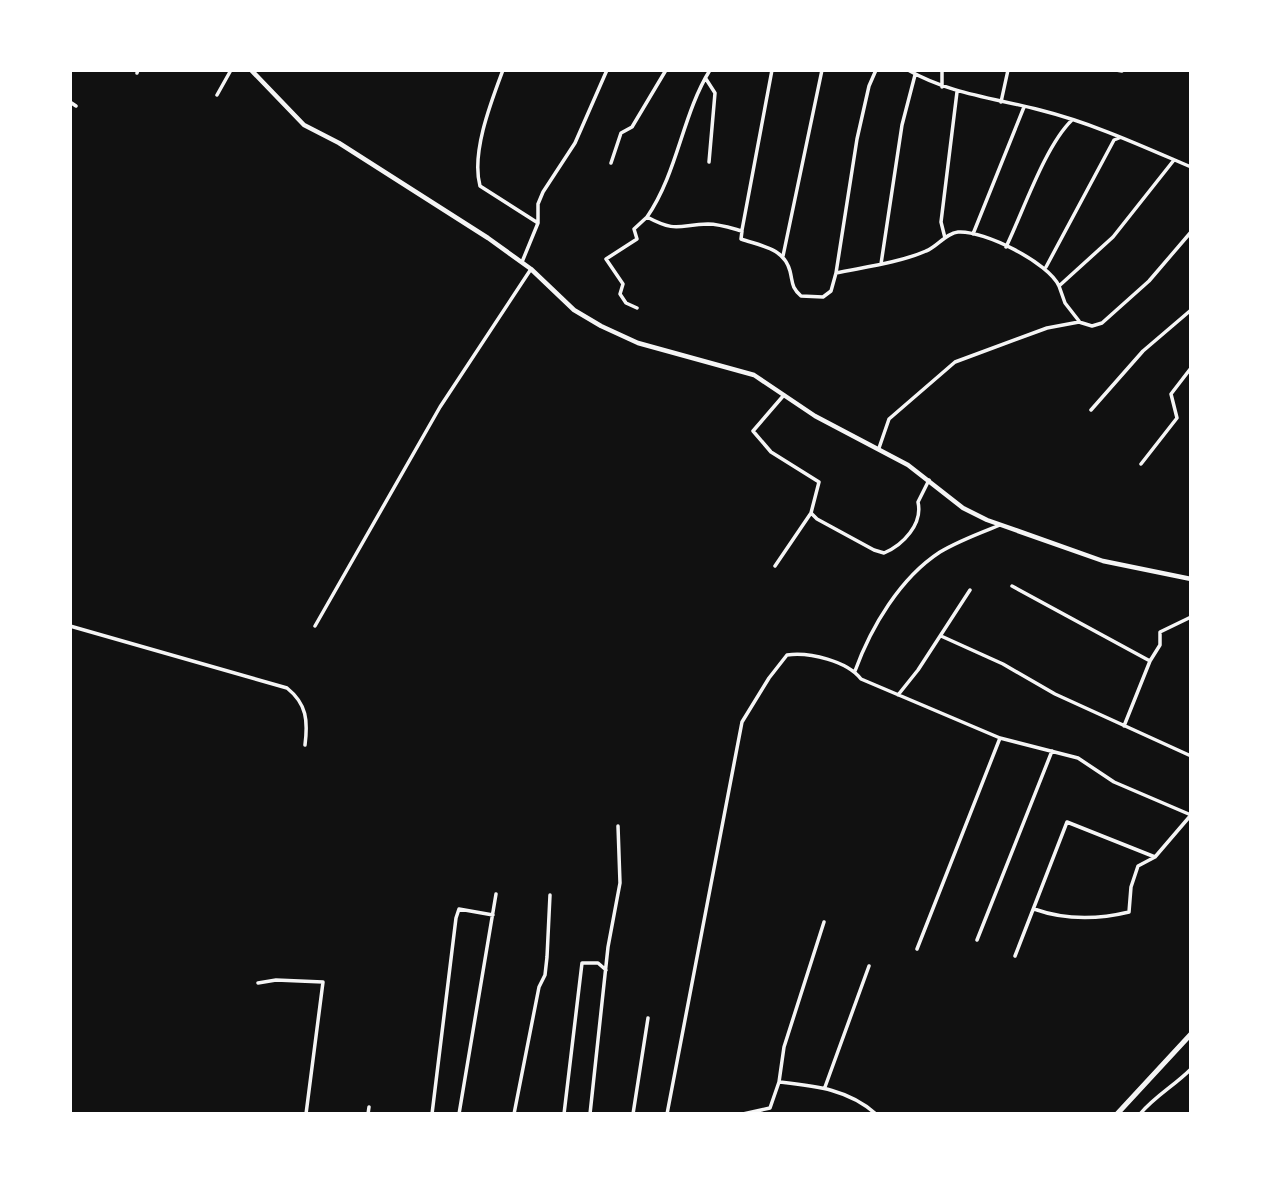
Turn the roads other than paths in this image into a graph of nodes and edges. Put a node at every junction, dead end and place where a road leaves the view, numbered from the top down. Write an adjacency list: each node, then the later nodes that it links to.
1 (231, 70): 19 (street)
2 (251, 70): 38 (street)
3 (503, 70): 31 (street)
4 (607, 70): 31 (street)
5 (666, 70): 28 (street)
6 (710, 70): 16 (street)
7 (772, 70): 32 (street)
8 (822, 70): 37 (street)
9 (876, 70): 42 (street)
10 (908, 70): 15 (street)
11 (942, 70): 17 (street)
12 (1008, 70): 21 (street)
13 (1116, 70): 14 (street)
14 (1122, 71)
15 (915, 75): 17 (street); 39 (street)
16 (705, 78): 27 (street); 30 (street)
17 (942, 87): 18 (street)
18 (957, 92): 21 (street); 35 (street)
19 (217, 95)
20 (70, 102): 22 (street)
21 (1000, 102): 23 (street)
22 (76, 106)
23 (1024, 107): 24 (street); 34 (street)
24 (1072, 120): 25 (street); 36 (street)
25 (1121, 138): 26 (street); 40 (street)
26 (1174, 160): 29 (street); 43 (street)
27 (709, 162)
28 (611, 163)
29 (1191, 167)
30 (647, 217): 32 (street); 44 (street)
31 (538, 223): 38 (street)
32 (742, 230): 37 (street)
33 (1191, 232): 46 (street)
34 (973, 234): 35 (street); 36 (street)
35 (945, 238): 39 (street)
36 (1006, 247): 40 (street)
37 (783, 256): 42 (street)
38 (522, 262): 41 (street)
39 (881, 264): 42 (street)
40 (1046, 267): 43 (street)
41 (531, 269): 48 (street); 61 (street)
42 (836, 274)
43 (1059, 286): 46 (street)
44 (637, 308)
45 (1191, 310): 49 (street)
46 (1079, 322): 50 (street)
47 (1191, 368): 51 (street)
48 (785, 394): 50 (street); 53 (street)
49 (1091, 410)
50 (879, 448): 52 (street)
51 (1142, 464)
52 (929, 480): 53 (street); 54 (street)
53 (811, 513): 55 (street)
54 (1000, 525): 56 (street); 64 (street)
55 (775, 566)
56 (1191, 579)
57 (1012, 586): 63 (street)
58 (970, 590): 62 (street)
59 (1191, 617): 63 (street)
60 (70, 626): 68 (street)
61 (315, 626)
62 (941, 636): 65 (street); 66 (street)
63 (1150, 661): 66 (street)
64 (855, 671): 65 (street); 99 (street)
65 (898, 695): 67 (street)
66 (1124, 726): 70 (street)
67 (1000, 738): 69 (street); 80 (street)
68 (305, 745)
69 (1052, 751): 71 (street); 79 (street)
70 (1191, 756)
71 (1191, 815): 73 (street)
72 (618, 826): 83 (street)
73 (1156, 857): 76 (street); 76 (street)
74 (496, 894): 77 (street)
75 (550, 895): 95 (street)
76 (1034, 909): 81 (street)
77 (493, 915): 93 (street); 94 (street)
78 (824, 922): 88 (street)
79 (977, 940)
80 (917, 949)
81 (1016, 956)
82 (869, 966): 89 (street)
83 (606, 970): 96 (street); 97 (street)
84 (258, 983): 91 (street)
85 (648, 1018): 98 (street)
86 (1191, 1034): 102 (main road)
87 (1191, 1069): 103 (street)
88 (779, 1082): 89 (street); 100 (street)
89 (825, 1087): 101 (street)
90 (369, 1107): 92 (street)
91 (306, 1114)
92 (368, 1114)
93 (432, 1114)
94 (459, 1114)
95 (514, 1114)
96 (564, 1114)
97 (590, 1114)
98 (633, 1114)
99 (667, 1114)
100 (743, 1114)
101 (876, 1114)
102 (1117, 1114)
103 (1140, 1114)

